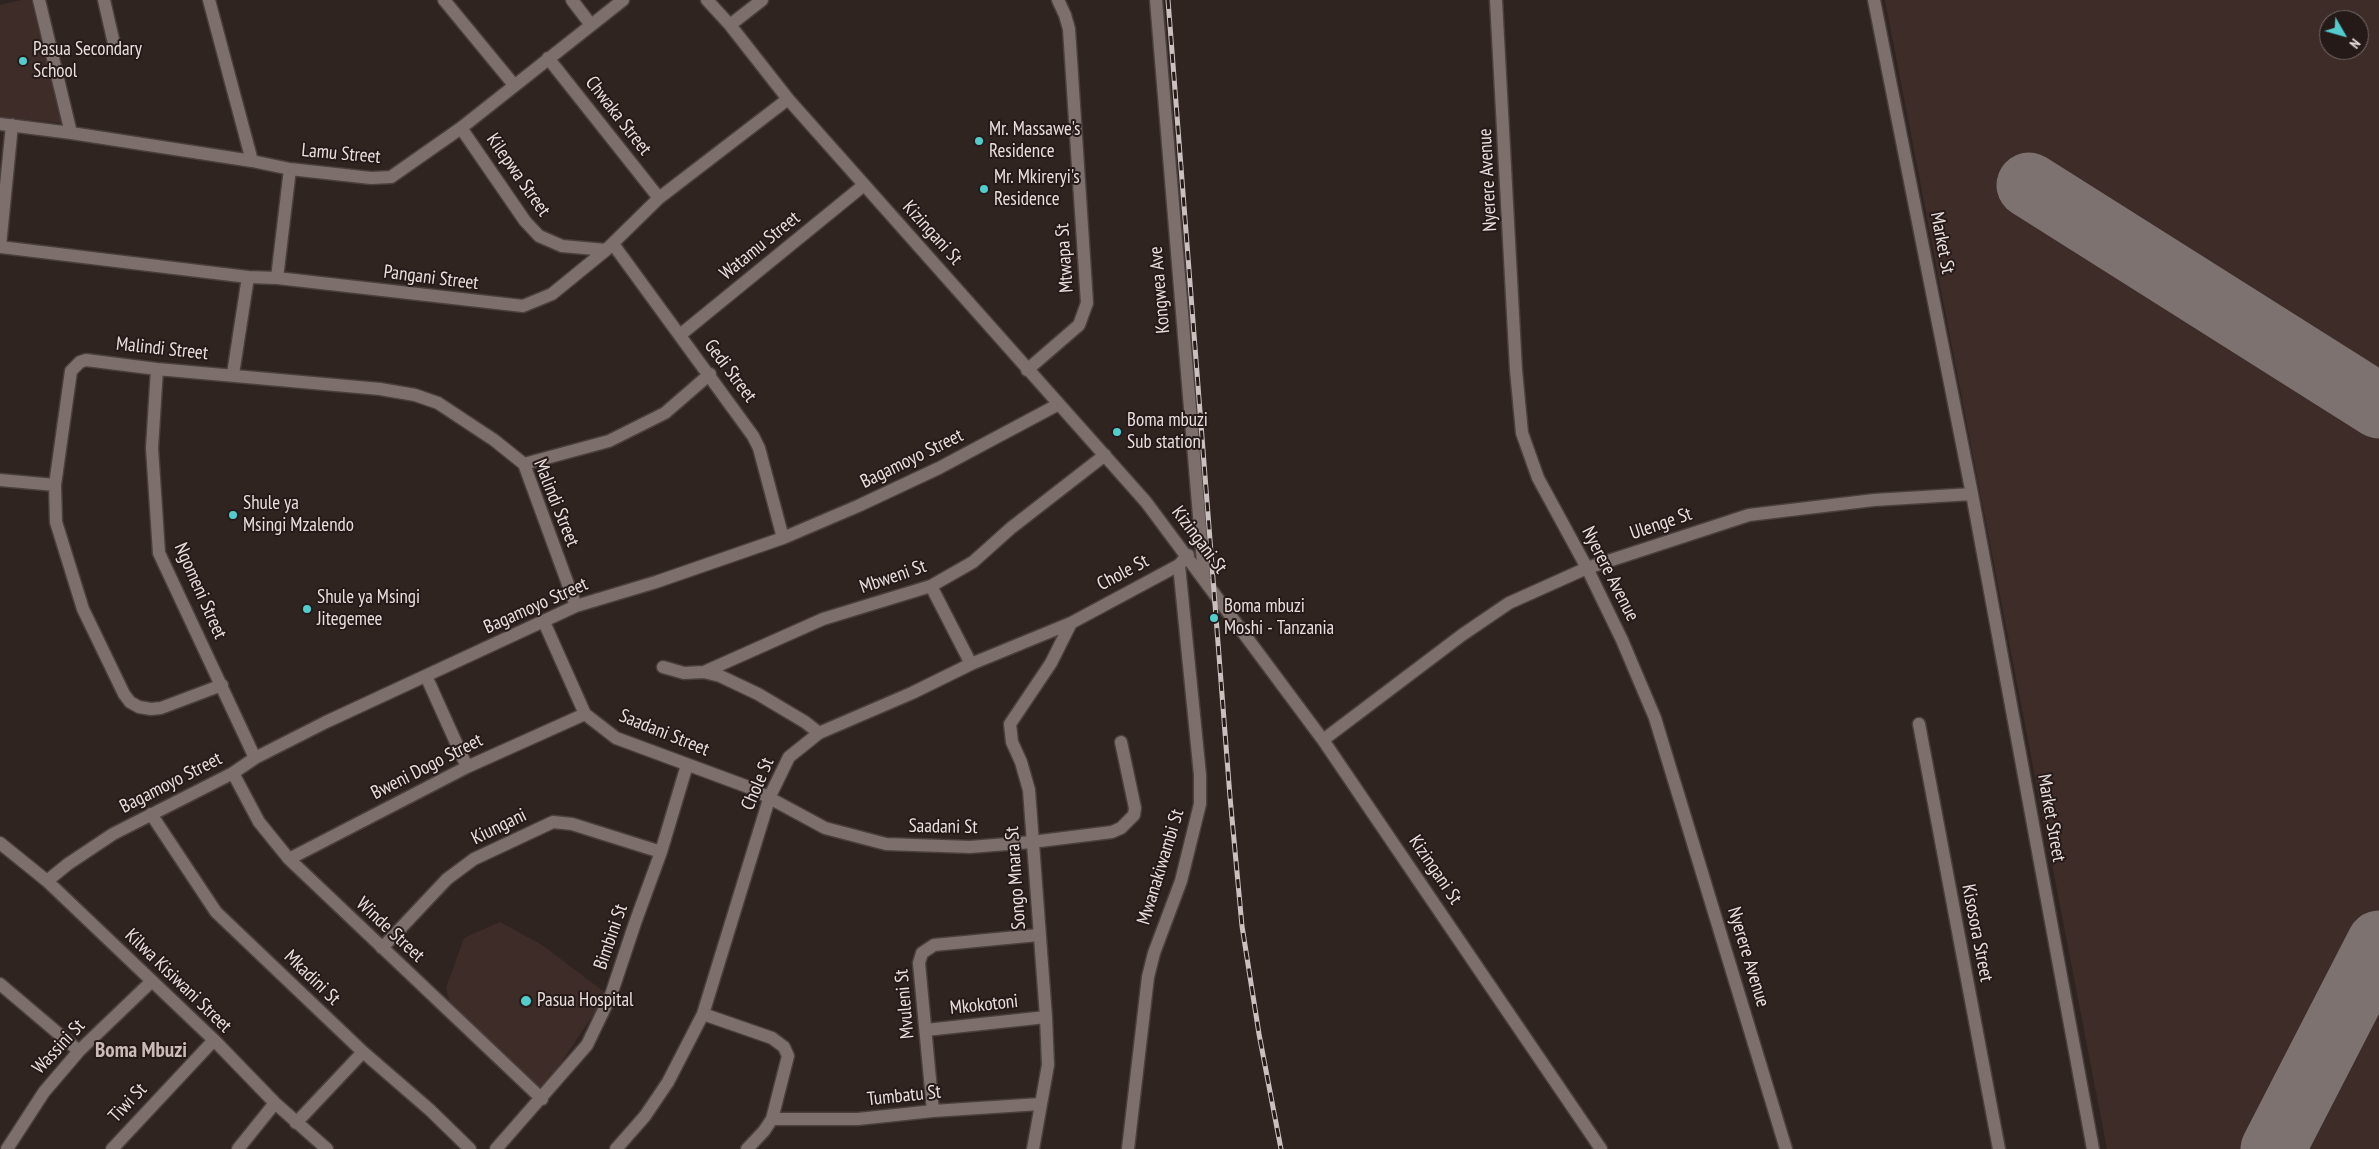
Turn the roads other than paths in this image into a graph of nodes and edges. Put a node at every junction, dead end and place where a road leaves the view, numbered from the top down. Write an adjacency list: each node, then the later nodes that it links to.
1 (38, 0): 21 (street)
2 (104, 0): 15 (street)
3 (209, 0): 22 (street)
4 (444, 0): 17 (street)
5 (572, 0): 13 (street)
6 (623, 0): 13 (street, Lamu Street)
7 (707, 0): 14 (street, Kizingani St)
8 (761, 0): 14 (street)
9 (1058, 0): 32 (street, Mtwapa St)
10 (1156, 0): 45 (street, Kongwea Ave)
11 (1496, 0): 44 (street, Nyerere Avenue)
12 (1874, 0): 40 (street, Market St)
13 (591, 25): 16 (street, Lamu Street)
14 (730, 25): 18 (street, Kizingani St)
15 (116, 48)
16 (548, 58): 17 (street, Lamu Street); 25 (street, Chwaka Street)
17 (514, 85): 20 (street, Lamu Street)
18 (788, 99): 24 (street, Kizingani St); 25 (street, Pangani Street)
19 (6, 125): 21 (street, Lamu Street); 26 (street)
20 (462, 128): 23 (street, Lamu Street); 27 (street, Kilepwa Street)
21 (71, 133): 22 (street, Lamu Street)
22 (252, 161): 23 (street, Lamu Street)
23 (290, 169): 29 (street)
24 (864, 185): 30 (street, Watamu Street); 32 (street, Kizingani St)
25 (659, 198): 27 (street, Pangani Street)
26 (0, 246): 28 (street, Pangani Street)
27 (610, 247): 29 (street, Pangani Street); 30 (street, Gedi Street)
28 (248, 278): 29 (street, Pangani Street); 33 (street)
29 (276, 278)
30 (680, 335): 34 (street, Gedi Street)
31 (157, 369): 33 (street, Malindi Street); 39 (street, Malindi Street); 54 (street, Ngomeni Street)
32 (1027, 370): 35 (street, Kizingani St)
33 (233, 374): 37 (street, Malindi Street)
34 (710, 374): 37 (street); 41 (street, Gedi Street)
35 (1059, 404): 36 (street, Kizingani St); 41 (street, Bagamoyo Street)
36 (1105, 456): 42 (street, Kizingani St); 46 (street, Mbweni St)
37 (524, 464): 47 (street, Malindi Street)
38 (0, 480): 39 (street)
39 (55, 486): 54 (street, Malindi Street)
40 (1972, 494): 44 (street, Ulenge St); 100 (street, Market Street)
41 (783, 538): 47 (street, Bagamoyo Street)
42 (1188, 555): 43 (street, Chole St); 45 (street, Kizingani St)
43 (1178, 565): 49 (street, Chole St); 96 (street, Mwanakiwambi St)
44 (1587, 568): 58 (street, Ulenge St); 98 (street, Nyerere Avenue)
45 (1204, 576): 58 (street, Kizingani St)
46 (931, 586): 50 (street); 52 (street, Mbweni St)
47 (576, 606): 48 (street, Bagamoyo Street)
48 (544, 622): 53 (street, Bagamoyo Street); 55 (street, Saadani Street)
49 (1071, 623): 50 (street, Chole St); 66 (street, Songo Mnara St)
50 (970, 664): 57 (street, Chole St)
51 (663, 667): 52 (street, Mbweni St)
52 (704, 672): 57 (street)
53 (426, 676): 60 (street, Bagamoyo Street); 62 (street)
54 (222, 685): 60 (street, Ngomeni Street)
55 (585, 714): 61 (street, Saadani Street); 62 (street, Bweni Dogo Street)
56 (1919, 724): 99 (street, Kisosora Street)
57 (818, 733): 64 (street, Chole St)
58 (1323, 740): 97 (street, Kizingani St)
59 (1121, 742): 66 (street, Saadani St)
60 (255, 758): 63 (street, Bagamoyo Street)
61 (687, 764): 64 (street, Saadani Street); 68 (street, Bimbini St)
62 (467, 767): 69 (street, Bweni Dogo Street)
63 (233, 773): 65 (street, Bagamoyo Street); 69 (street, Winde Street)
64 (770, 796): 66 (street, Saadani St); 75 (street, Chole St)
65 (151, 814): 70 (street, Bagamoyo Street); 80 (street, Mkadini St)
66 (1032, 842): 71 (street, Songo Mnara St)
67 (0, 843): 70 (street, Kilwa Kisiwani Street)
68 (661, 852): 72 (street, Kiungani); 81 (street, Bimbini St)
69 (289, 859): 72 (street, Winde Street)
70 (46, 881): 73 (street, Kilwa Kisiwani Street)
71 (1038, 935): 76 (street, Songo Mnara St); 77 (street, Mvuleni St)
72 (382, 948): 81 (street, Winde Street)
73 (152, 982): 78 (street, Kilwa Kisiwani Street); 79 (street, Wassini St)
74 (0, 984): 79 (street)
75 (703, 1014): 85 (street); 93 (street, Chole St)
76 (1046, 1017): 77 (street, Mkokotoni); 83 (street, Songo Mnara St)
77 (926, 1030): 84 (street, Mvuleni St)
78 (214, 1040): 82 (street, Kilwa Kisiwani Street); 88 (street, Tiwi St)
79 (79, 1051): 87 (street, Wassini St)
80 (363, 1052): 86 (street); 91 (street, Mkadini St)
81 (542, 1099): 92 (street, Bimbini St)
82 (275, 1103): 86 (street, Kilwa Kisiwani Street); 89 (street)
83 (1040, 1104): 84 (street, Tumbatu St); 95 (street, Songo Mnara St)
84 (933, 1111): 85 (street, Tumbatu St)
85 (772, 1119): 94 (street)
86 (296, 1123): 90 (street, Kilwa Kisiwani Street)
87 (7, 1149)
88 (112, 1149)
89 (238, 1149)
90 (327, 1149)
91 (470, 1149)
92 (496, 1149)
93 (616, 1149)
94 (747, 1149)
95 (1034, 1149)
96 (1128, 1149)
97 (1601, 1149)
98 (1786, 1149)
99 (1999, 1149)
100 (2093, 1149)

